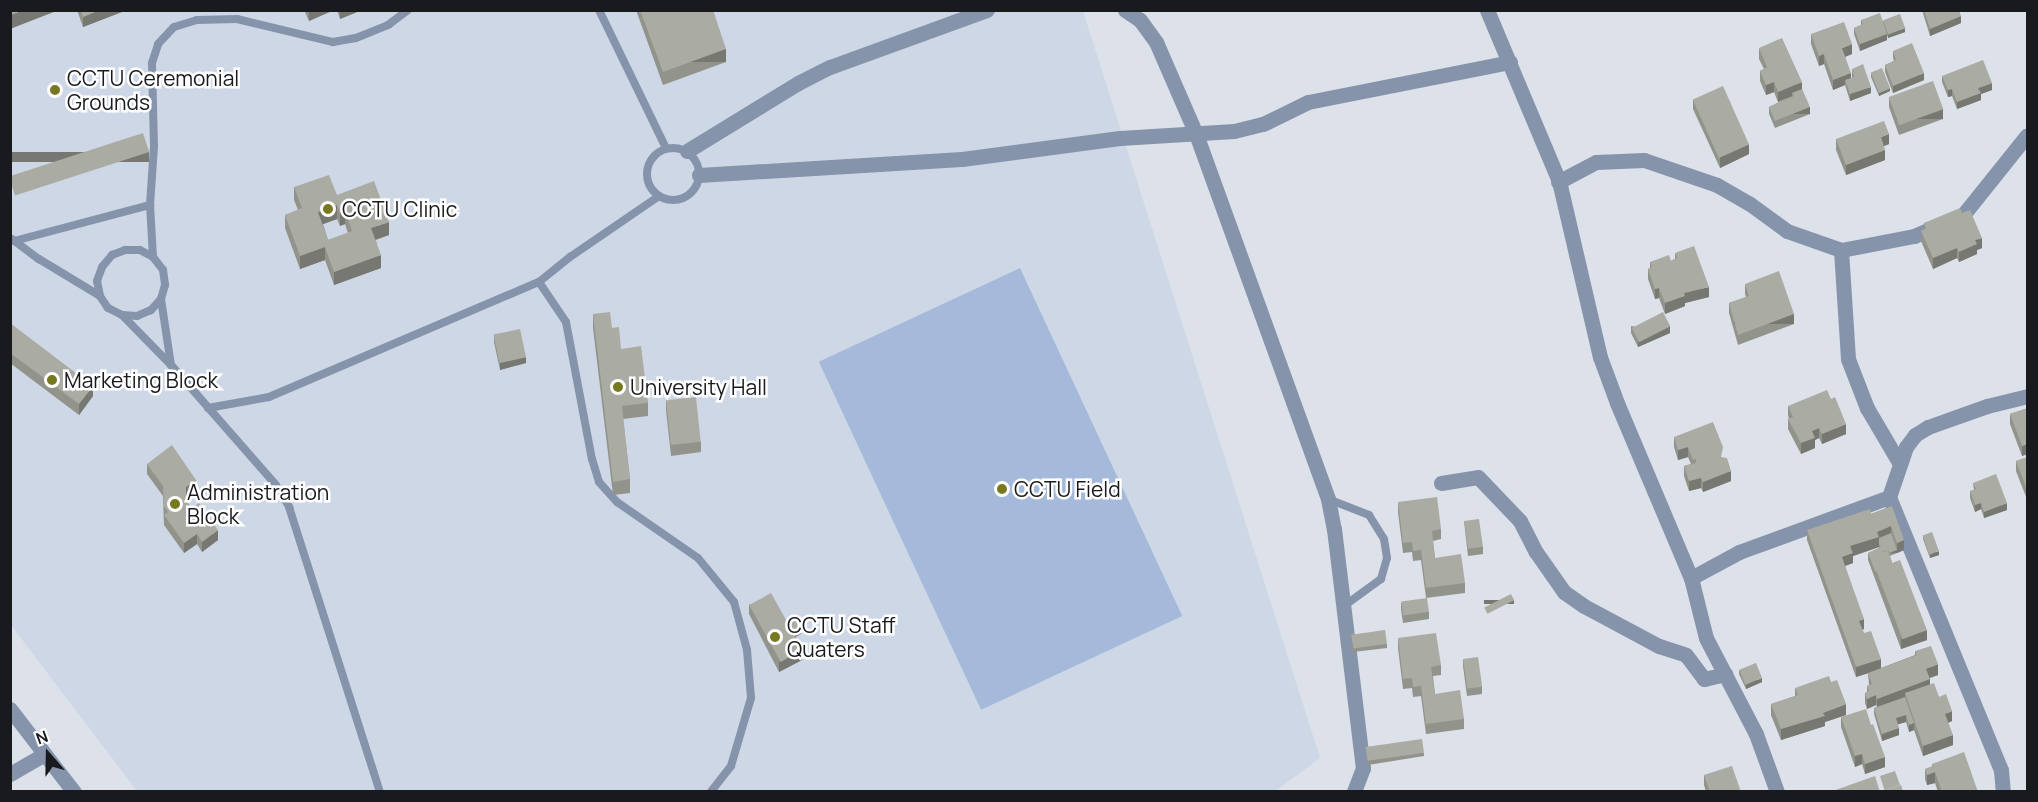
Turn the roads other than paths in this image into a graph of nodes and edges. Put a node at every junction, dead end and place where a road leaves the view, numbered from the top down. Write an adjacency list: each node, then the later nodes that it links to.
1 (408, 10): 14 (lane)
2 (599, 10): 9 (lane)
3 (987, 10): 10 (street)
4 (1125, 10): 7 (street)
5 (1487, 10): 6 (street)
6 (1510, 62): 7 (street); 12 (street)
7 (1196, 134): 11 (street); 28 (street)
8 (2027, 135): 16 (street)
9 (666, 148): 10 (lane); 13 (lane)
10 (687, 151): 11 (lane)
11 (699, 175): 13 (lane)
12 (1558, 182): 16 (street); 29 (street)
13 (660, 196): 18 (lane)
14 (150, 206): 15 (lane); 17 (lane)
15 (12, 240): 19 (lane)
16 (1841, 250): 25 (street)
17 (153, 257): 19 (lane); 20 (lane)
18 (538, 282): 24 (lane); 37 (lane)
19 (100, 296): 21 (lane)
20 (161, 299): 21 (lane); 22 (lane)
21 (122, 315): 22 (lane)
22 (171, 365): 24 (lane)
23 (2028, 396): 25 (street)
24 (208, 408): 36 (lane)
25 (1900, 464): 27 (street)
26 (1441, 483): 31 (street)
27 (1889, 497): 29 (street); 40 (street)
28 (1328, 498): 30 (street); 30 (lane)
29 (1691, 578): 31 (street)
30 (1344, 606): 38 (street)
31 (1725, 674): 39 (street)
32 (10, 709): 33 (street)
33 (44, 754): 34 (street); 35 (street)
34 (10, 774)
35 (74, 792)
36 (380, 792)
37 (711, 792)
38 (1354, 792)
39 (1777, 792)
40 (2003, 792)

